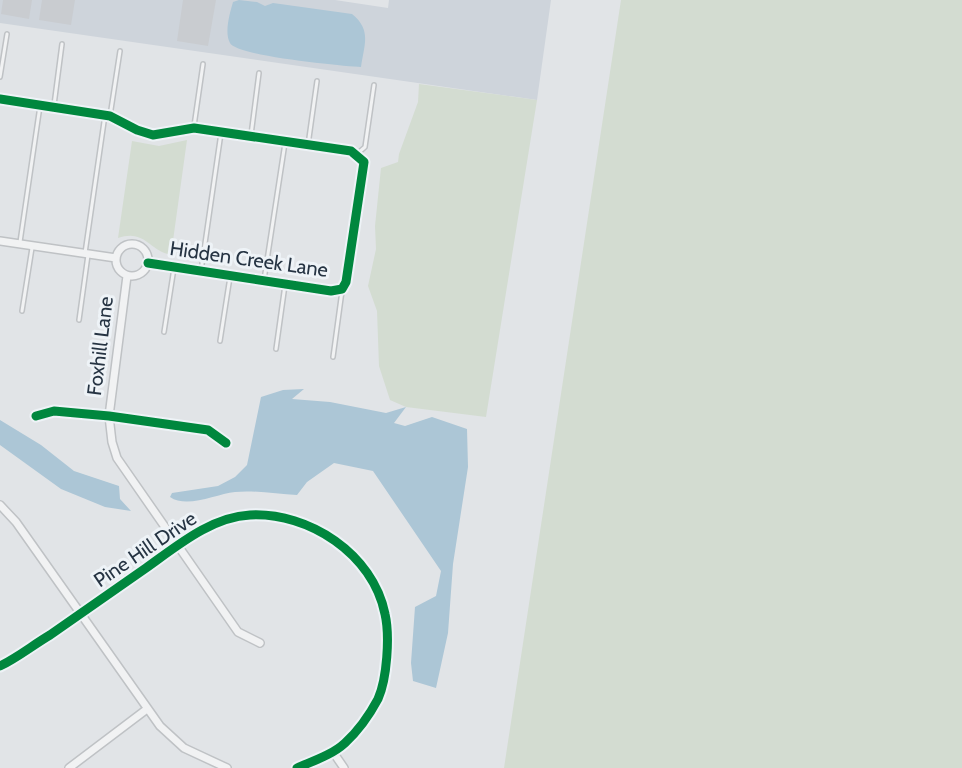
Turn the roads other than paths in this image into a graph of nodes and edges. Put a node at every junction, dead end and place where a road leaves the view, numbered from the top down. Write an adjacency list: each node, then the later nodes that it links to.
1 (7, 34): 6 (lane)
2 (62, 44): 11 (lane)
3 (120, 51): 12 (lane)
4 (203, 64): 13 (lane)
5 (259, 73): 15 (lane)
6 (0, 77)
7 (317, 81): 17 (lane)
8 (374, 84): 18 (lane)
9 (0, 99): 10 (street)
10 (40, 105): 11 (street); 20 (lane)
11 (53, 107): 12 (street)
12 (108, 115): 13 (street); 22 (lane)
13 (194, 128): 14 (street)
14 (221, 132): 15 (street); 26 (lane)
15 (250, 137): 16 (street)
16 (285, 143): 17 (street); 29 (lane)
17 (308, 146): 18 (street)
18 (357, 154): 31 (street, Hidden Creek Lane)
19 (0, 241): 20 (street)
20 (20, 244): 21 (street)
21 (32, 246): 22 (street); 32 (lane)
22 (87, 253): 23 (street); 33 (lane)
23 (116, 258): 24 (street); 27 (street)
24 (148, 263): 25 (street, Hidden Creek Lane); 27 (street)
25 (174, 267): 26 (street, Hidden Creek Lane); 34 (lane)
26 (201, 271): 28 (street, Hidden Creek Lane)
27 (127, 276): 39 (street, Foxhill Lane)
28 (230, 276): 29 (street, Hidden Creek Lane); 35 (lane)
29 (264, 280): 30 (street, Hidden Creek Lane)
30 (285, 283): 31 (street, Hidden Creek Lane); 36 (lane)
31 (342, 289): 37 (lane)
32 (22, 311)
33 (79, 320)
34 (164, 333)
35 (220, 341)
36 (276, 349)
37 (333, 357)
38 (36, 416): 39 (street)
39 (109, 416): 40 (street); 42 (street, Foxhill Lane)
40 (226, 443)
41 (0, 505): 43 (street)
42 (177, 546): 43 (street, Pine Hill Drive); 44 (street, Foxhill Lane); 47 (street, Pine Hill Drive)
43 (81, 613): 45 (street, Pine Hill Drive); 46 (street)
44 (260, 643)
45 (0, 666)
46 (147, 709): 48 (street); 49 (street)
47 (333, 752): 50 (street, Pine Hill Drive); 51 (street)
48 (69, 768)
49 (227, 768)
50 (297, 768)
51 (344, 768)

